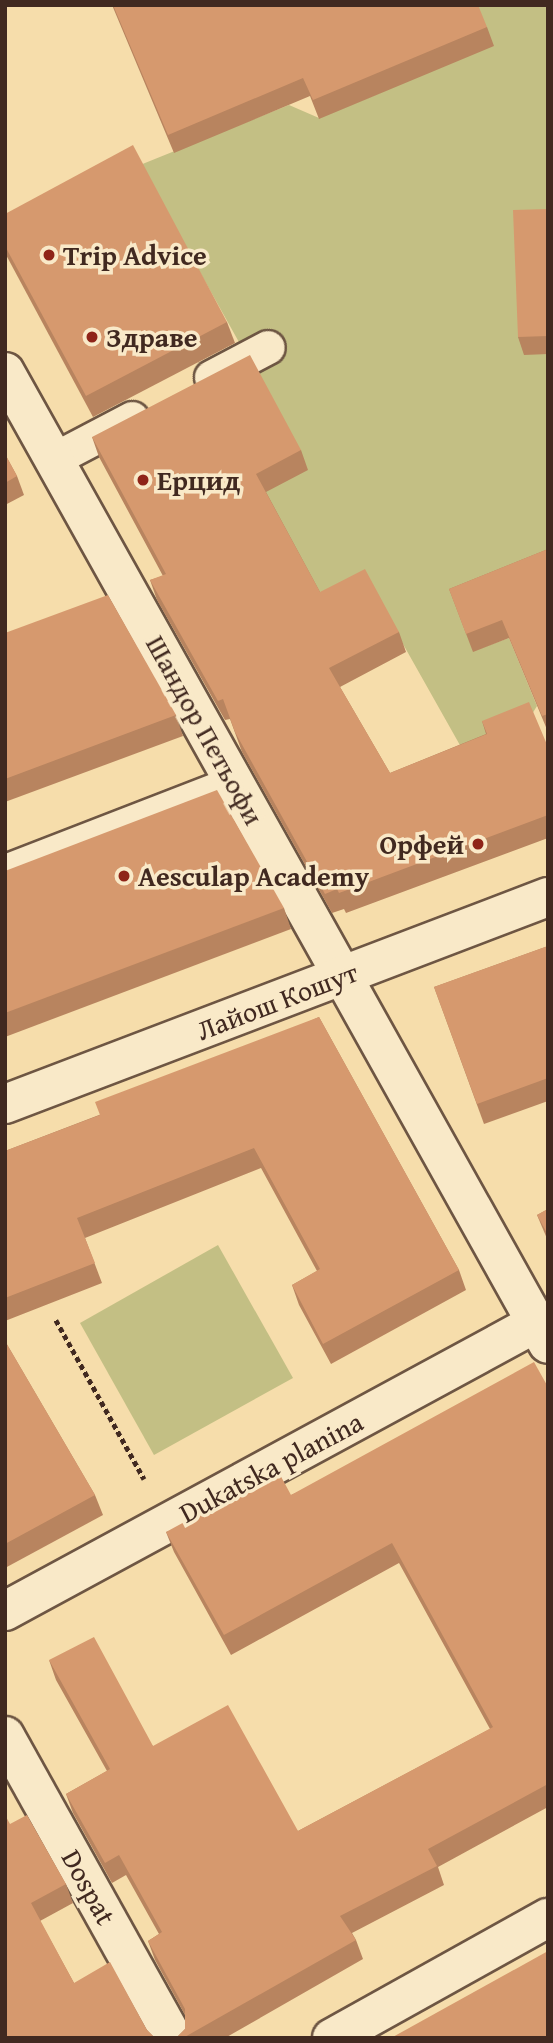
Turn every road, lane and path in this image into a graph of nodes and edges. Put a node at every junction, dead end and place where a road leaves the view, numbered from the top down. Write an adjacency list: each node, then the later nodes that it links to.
1 (268, 347): 3 (lane)
2 (5, 372): 3 (street, Шандор Петьофи)
3 (54, 460): 4 (street, Шандор Петьофи)
4 (234, 782): 5 (lane); 7 (street, Шандор Петьофи)
5 (5, 871)
6 (548, 897): 7 (street, Лайош Кошут)
7 (343, 976): 8 (street, Лайош Кошут); 10 (street, Шандор Петьофи)
8 (5, 1104)
9 (56, 1320): 11 (path)
10 (542, 1334): 11 (street, Dukatska planina)
11 (168, 1522): 12 (street, Dukatska planina)
12 (5, 1611)
13 (5, 1736): 15 (street, Dospat)
14 (548, 1918): 16 (street)
15 (173, 2038)
16 (332, 2038)

